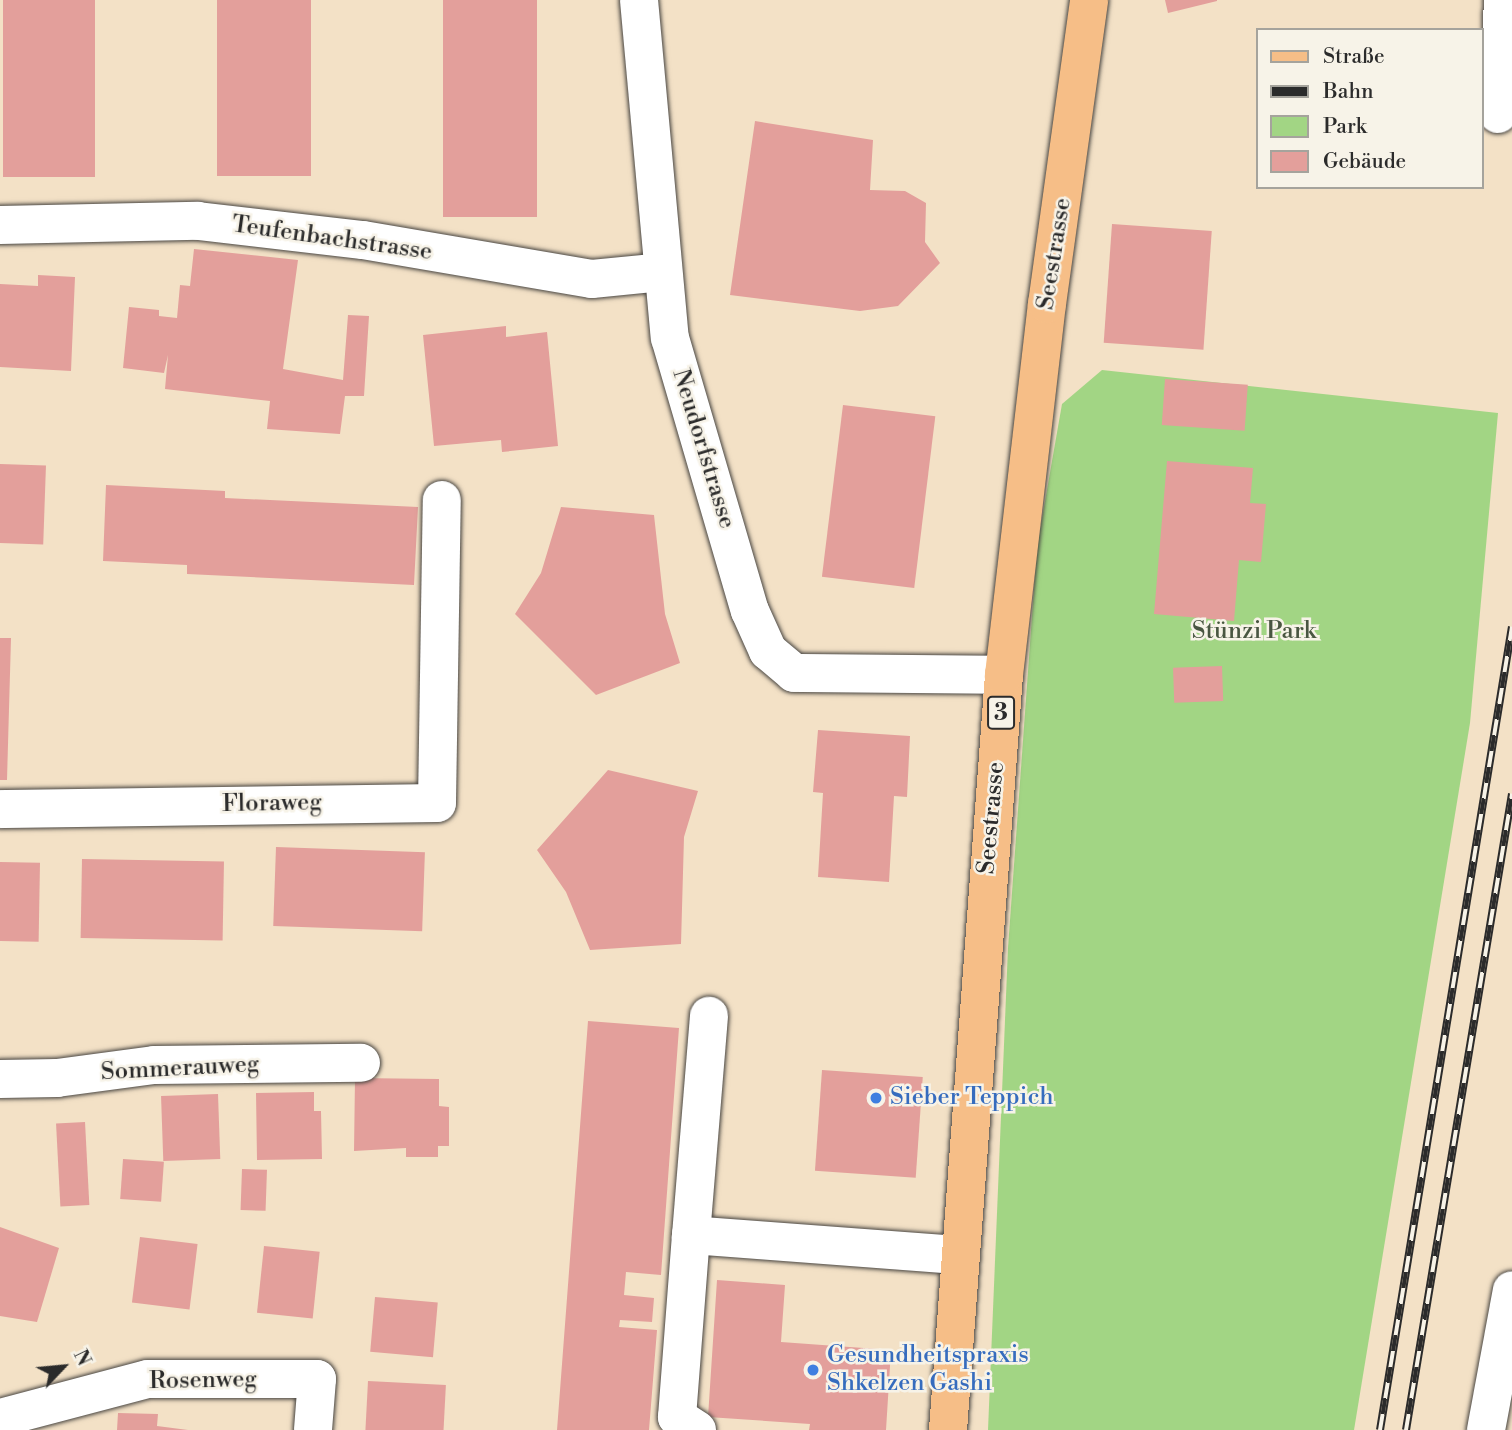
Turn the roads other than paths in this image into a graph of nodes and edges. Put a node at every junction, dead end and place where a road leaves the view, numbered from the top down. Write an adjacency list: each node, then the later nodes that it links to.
1 (639, 0): 6 (street, Neudorfstrasse)
2 (1089, 0): 8 (main road, Seestrasse / 3)
3 (1503, 0): 4 (street)
4 (1498, 114)
5 (0, 225): 6 (street, Teufenbachstrasse)
6 (662, 272): 8 (street, Neudorfstrasse)
7 (442, 500): 9 (street, Floraweg)
8 (1004, 675): 14 (main road, Seestrasse / 3)
9 (0, 809)
10 (709, 1016): 13 (street)
11 (361, 1063): 12 (street, Sommerauweg)
12 (0, 1079)
13 (691, 1235): 14 (street); 18 (street)
14 (958, 1255): 19 (main road, Seestrasse / 3)
15 (1512, 1290): 20 (street)
16 (0, 1418): 17 (street, Rosenweg)
17 (313, 1430)
18 (697, 1430)
19 (948, 1430)
20 (1486, 1430)

